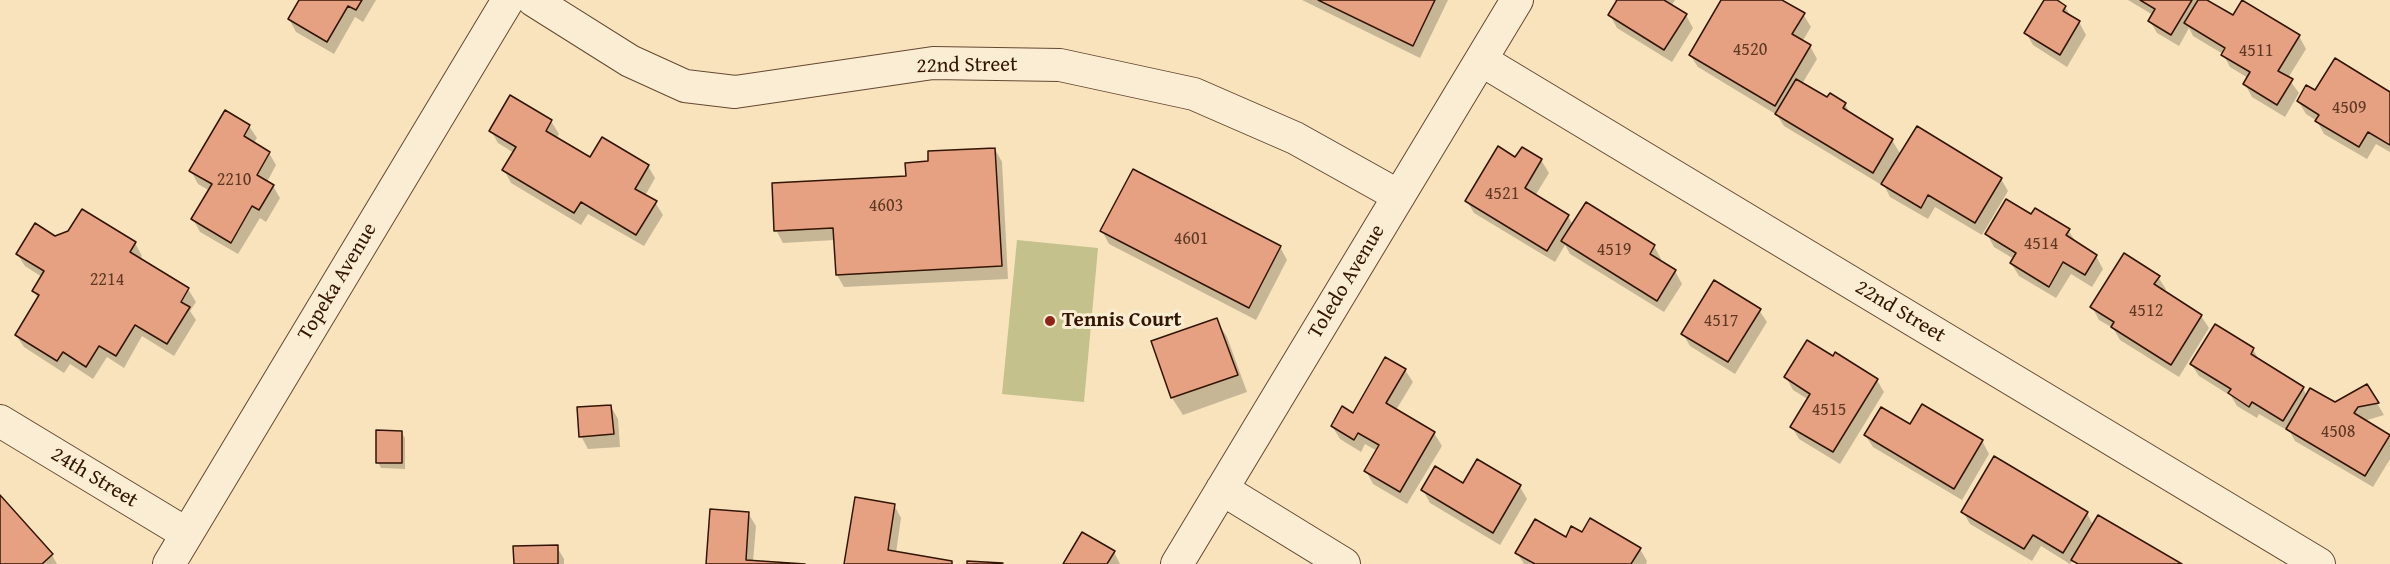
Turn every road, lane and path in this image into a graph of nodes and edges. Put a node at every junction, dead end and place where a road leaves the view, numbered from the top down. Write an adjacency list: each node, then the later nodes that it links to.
1 (508, 0): 8 (street, Topeka Avenue)
2 (533, 0): 5 (street, 22nd Street)
3 (1517, 0): 4 (street, Toledo Avenue)
4 (1481, 60): 5 (street, Toledo Avenue); 12 (street, 22nd Street)
5 (1399, 196): 7 (street, Toledo Avenue)
6 (0, 421): 8 (street, 24th Street)
7 (1222, 489): 10 (street, Toledo Avenue); 11 (street)
8 (187, 534): 9 (street, Topeka Avenue)
9 (169, 564)
10 (1177, 564)
11 (1344, 564)
12 (2319, 564)

